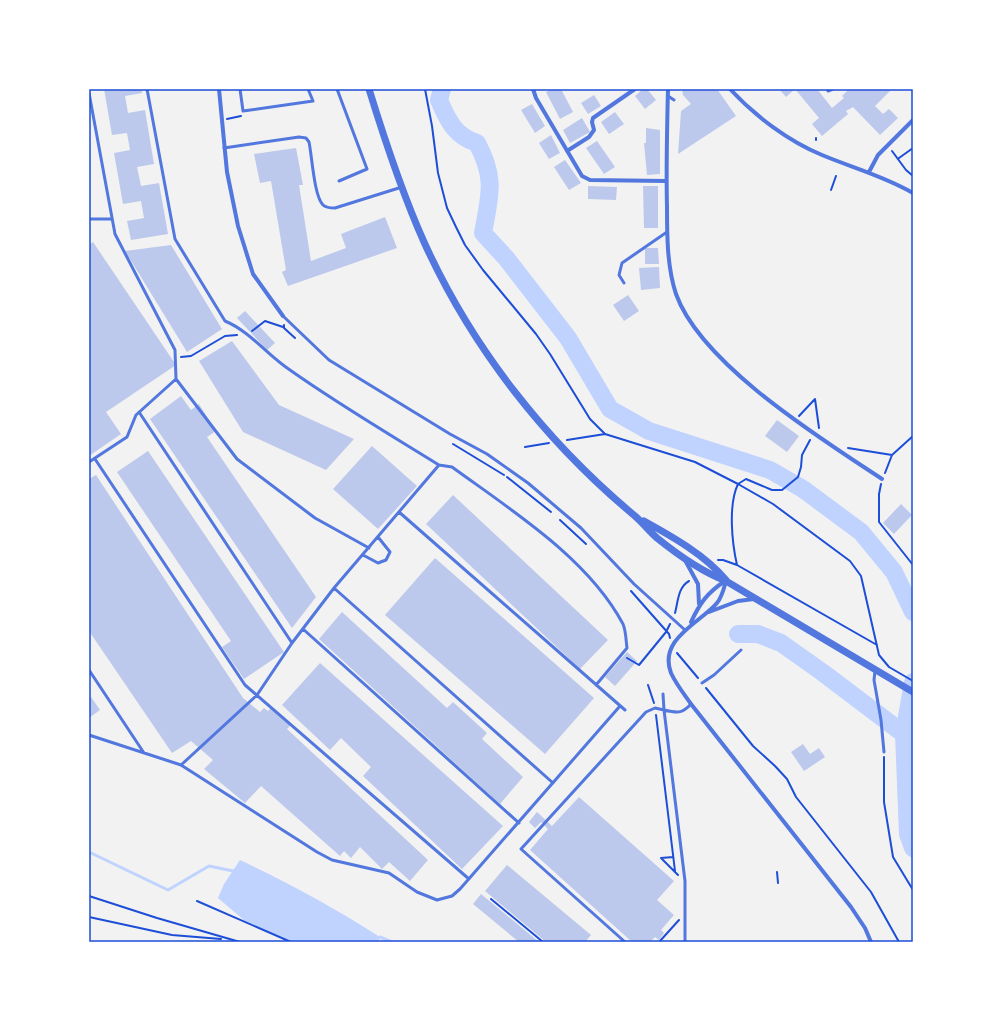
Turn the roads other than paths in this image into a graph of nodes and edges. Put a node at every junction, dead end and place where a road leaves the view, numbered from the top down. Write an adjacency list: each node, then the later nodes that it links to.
1 (147, 89): 33 (lane)
2 (219, 89): 17 (street)
3 (240, 89): 4 (lane)
4 (308, 89)
5 (337, 89): 20 (lane)
6 (369, 89): 22 (street)
7 (533, 89): 18 (street)
8 (635, 89): 18 (street)
9 (668, 89): 14 (street)
10 (730, 89): 19 (street)
11 (833, 89): 12 (lane)
12 (828, 91)
13 (89, 93): 25 (lane)
14 (668, 96): 15 (lane); 21 (street)
15 (674, 100)
16 (913, 120): 19 (street)
17 (224, 148): 22 (lane); 28 (street)
18 (567, 151): 21 (street)
19 (869, 172): 23 (street)
20 (339, 181)
21 (666, 181): 26 (street)
22 (403, 187): 36 (street)
23 (913, 193)
24 (89, 219): 25 (lane)
25 (112, 219): 29 (lane)
26 (667, 232): 27 (lane); 34 (street)
27 (624, 283)
28 (283, 316): 48 (lane)
29 (176, 379): 30 (lane); 38 (lane)
30 (139, 412): 31 (lane); 49 (lane)
31 (95, 459): 32 (lane); 57 (lane)
32 (89, 462)
33 (439, 465): 35 (lane); 54 (lane)
34 (882, 479)
35 (399, 512): 37 (lane); 54 (lane)
36 (637, 518): 40 (street); 41 (street)
37 (378, 537): 38 (lane); 39 (lane)
38 (369, 548): 39 (lane)
39 (363, 555): 42 (lane)
40 (684, 558): 41 (street); 44 (street)
41 (726, 580): 43 (street); 44 (street); 45 (street)
42 (334, 588): 47 (lane); 66 (lane)
43 (757, 599): 45 (street); 52 (street)
44 (699, 605): 46 (street)
45 (705, 614): 46 (street)
46 (691, 624): 48 (street)
47 (303, 629): 49 (lane); 67 (lane)
48 (685, 630): 58 (street)
49 (292, 643): 57 (lane)
50 (741, 650): 53 (lane)
51 (89, 670): 64 (lane)
52 (875, 670): 55 (street); 63 (lane)
53 (702, 683)
54 (596, 685): 59 (lane)
55 (913, 692)
56 (663, 694): 61 (lane)
57 (257, 695): 65 (lane); 68 (lane)
58 (691, 704): 61 (lane); 71 (street)
59 (620, 706): 60 (lane); 66 (lane)
60 (625, 710)
61 (664, 710): 69 (lane); 70 (lane)
62 (89, 735): 64 (lane)
63 (884, 752)
64 (144, 753): 65 (lane)
65 (181, 765): 68 (lane)
66 (552, 783): 67 (lane)
67 (519, 823): 68 (lane)
68 (469, 879)
69 (625, 942)
70 (685, 942)
71 (871, 942)

